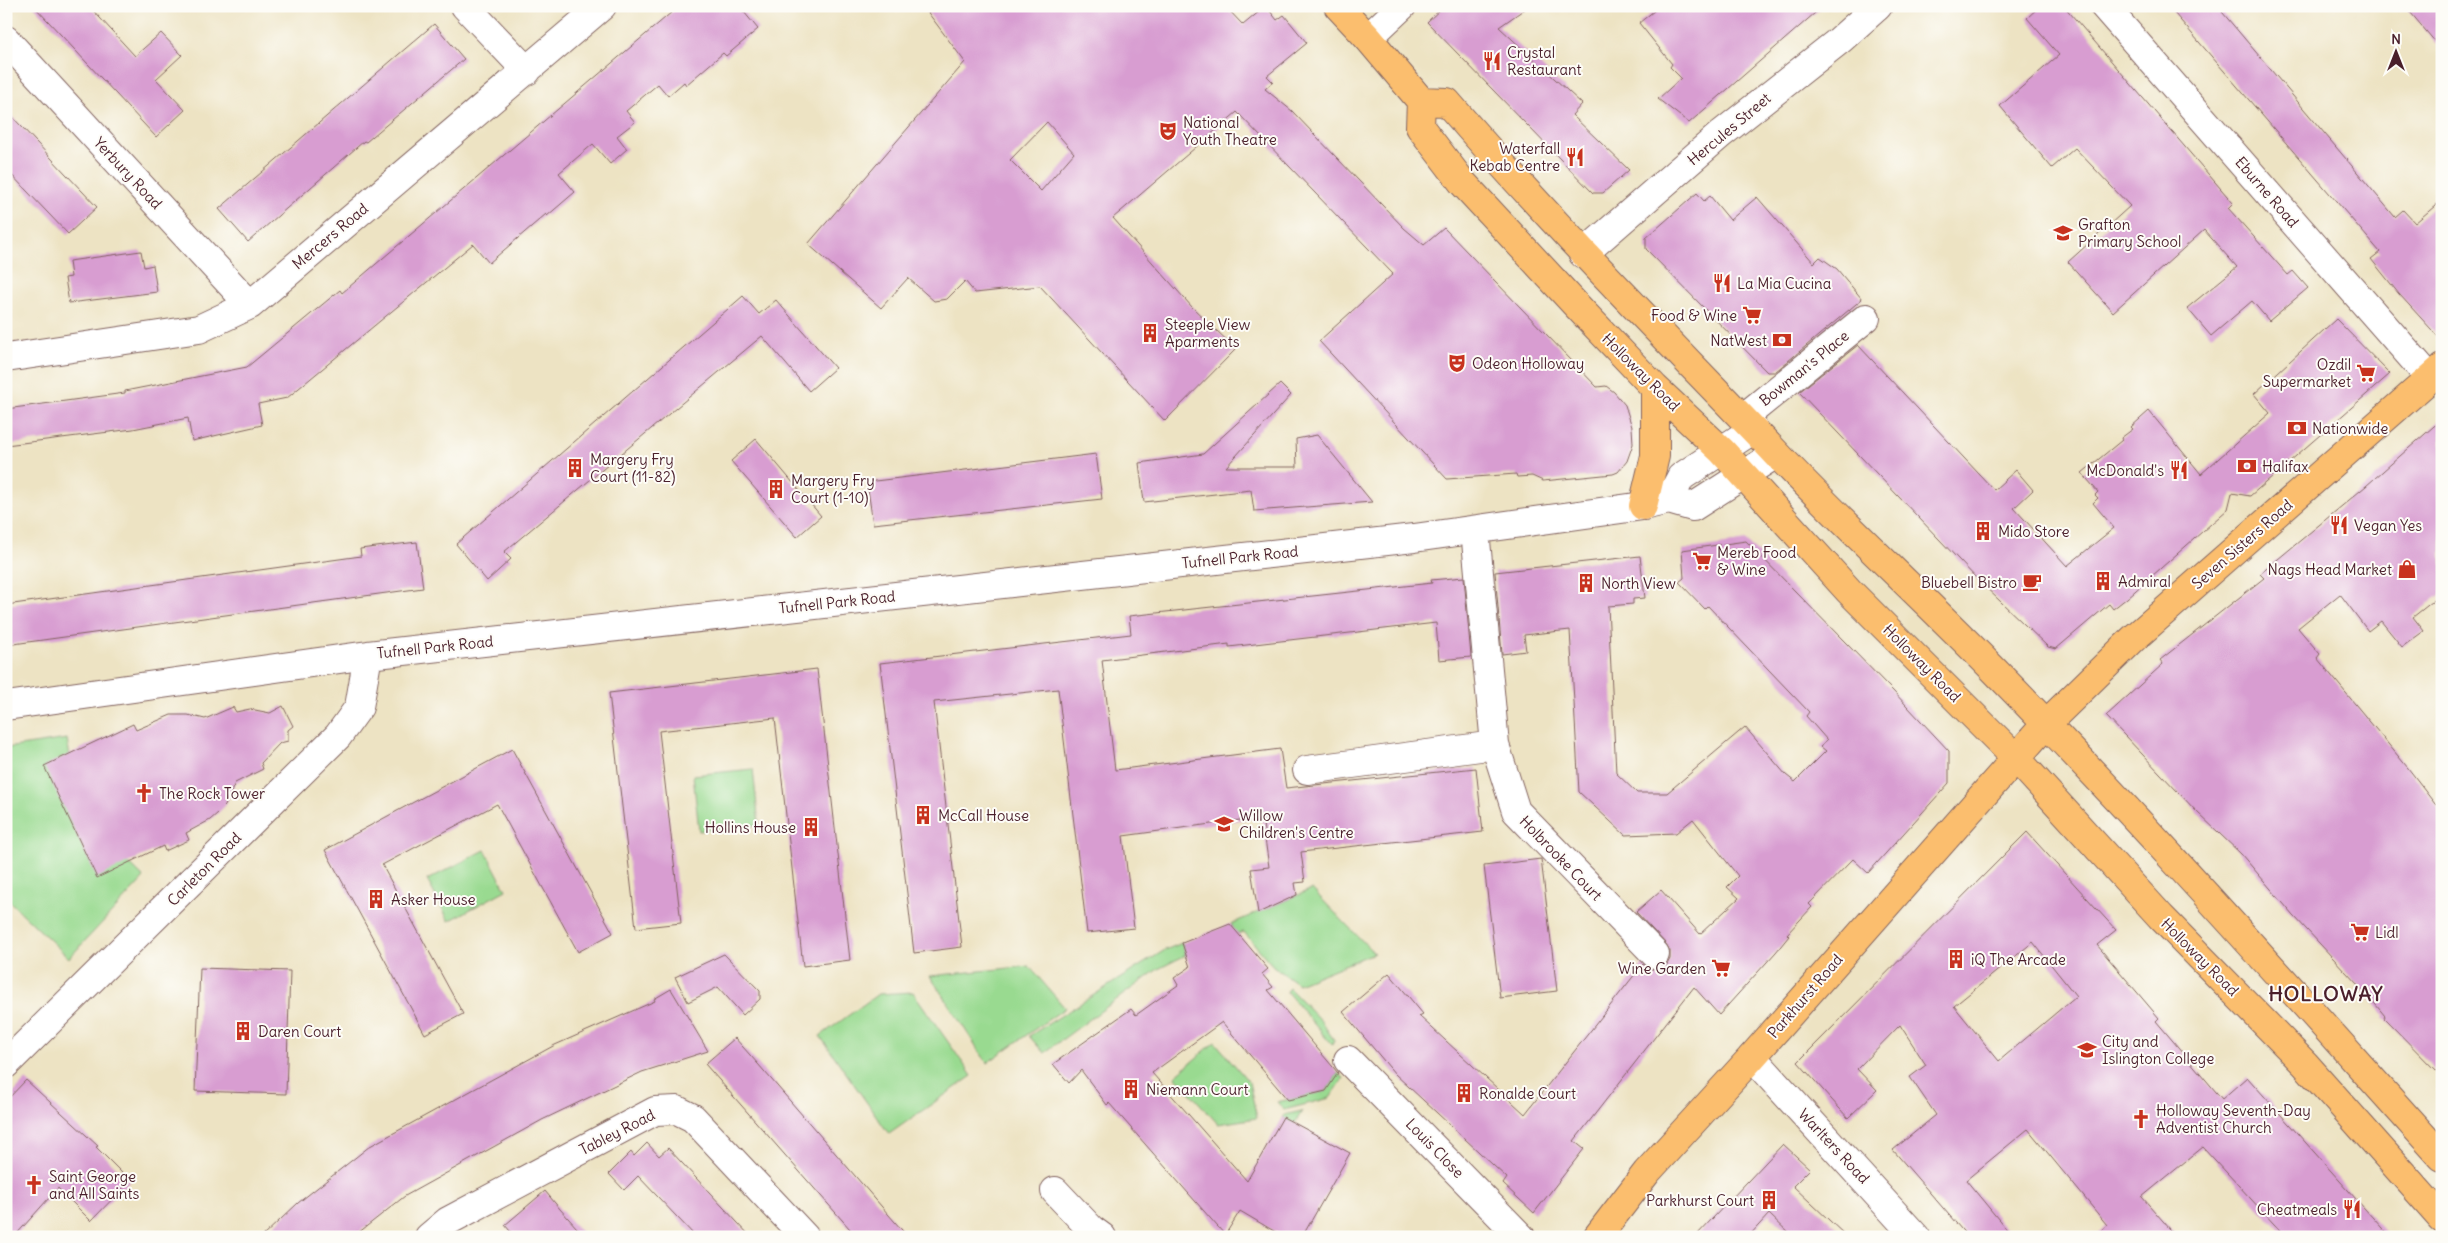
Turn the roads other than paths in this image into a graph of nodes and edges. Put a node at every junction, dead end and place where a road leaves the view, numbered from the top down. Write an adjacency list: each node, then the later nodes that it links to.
1 (465, 6): 9 (street)
2 (602, 6): 9 (street, Mercers Road)
3 (1338, 6): 7 (highway)
4 (1402, 6): 7 (street)
5 (1878, 6): 11 (street, Hercules Street)
6 (2104, 6): 15 (street, Eburne Road)
7 (1368, 38): 10 (highway)
8 (6, 40): 12 (street, Yerbury Road)
9 (527, 71): 12 (street, Mercers Road)
10 (1422, 101): 11 (highway); 16 (highway, Holloway Road)
11 (1583, 254): 17 (highway)
12 (250, 305): 14 (street, Mercers Road)
13 (1866, 318): 17 (street, Bowman's Place)
14 (6, 358)
15 (2436, 373): 25 (highway, Seven Sisters Road)
16 (1655, 388): 18 (highway, Holloway Road); 21 (highway)
17 (1748, 423): 18 (street); 19 (highway)
18 (1722, 451): 20 (highway, Holloway Road); 21 (street)
19 (1776, 454): 20 (street, Tufnell Park Road); 25 (highway)
20 (1745, 476): 21 (street, Tufnell Park Road); 27 (highway, Holloway Road)
21 (1656, 503): 22 (street, Tufnell Park Road)
22 (1475, 530): 23 (street, Tufnell Park Road); 26 (street, Holbrooke Court)
23 (368, 655): 24 (street, Tufnell Park Road); 32 (street, Carleton Road)
24 (6, 706)
25 (2046, 724): 27 (highway, Seven Sisters Road); 33 (highway)
26 (1495, 745): 28 (street); 29 (street, Holbrooke Court)
27 (2016, 758): 30 (highway, Parkhurst Road); 35 (highway, Holloway Road)
28 (1307, 770)
29 (1655, 954)
30 (1752, 1057): 40 (highway, Parkhurst Road); 41 (street, Warlters Road)
31 (1348, 1060): 39 (street, Louis Close)
32 (6, 1064)
33 (2442, 1157)
34 (1055, 1191): 38 (street)
35 (2442, 1218)
36 (446, 1232): 37 (street, Tabley Road)
37 (805, 1237)
38 (1102, 1237)
39 (1521, 1237)
40 (1598, 1237)
41 (1916, 1237)

